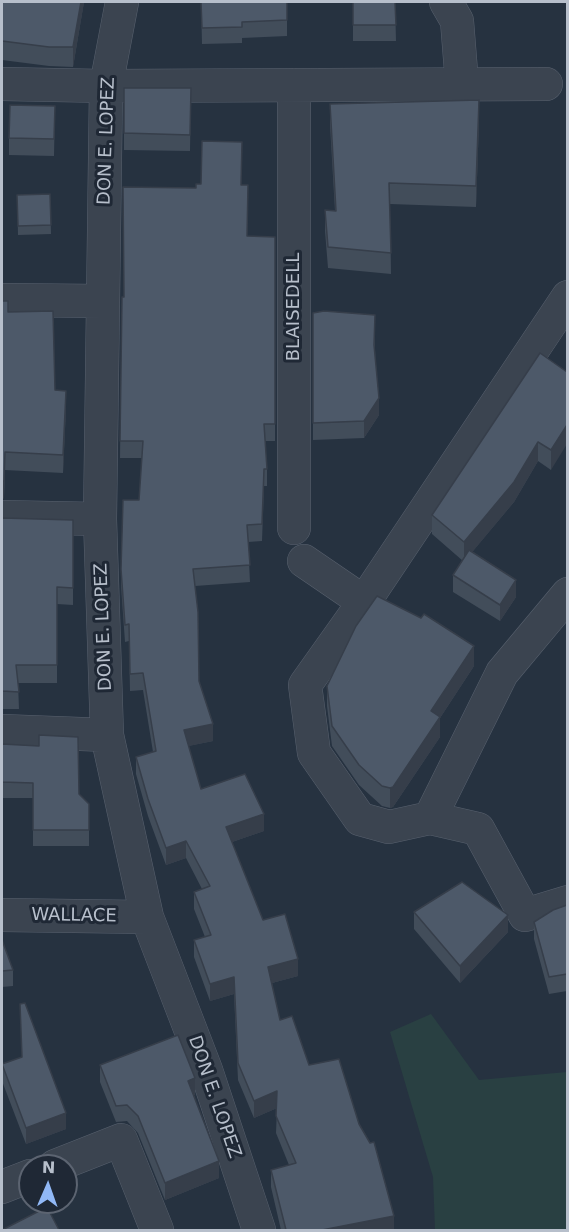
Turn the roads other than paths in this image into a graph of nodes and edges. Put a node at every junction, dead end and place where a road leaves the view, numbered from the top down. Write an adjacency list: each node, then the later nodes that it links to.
1 (122, 2): 7 (street, DON E. LOPEZ)
2 (446, 2): 4 (street)
3 (2, 84): 7 (street)
4 (462, 84): 5 (street); 6 (street)
5 (546, 84)
6 (294, 85): 7 (street); 13 (street, BLAISEDELL)
7 (106, 86): 10 (street, DON E. LOPEZ)
8 (567, 297): 16 (street)
9 (2, 300): 10 (street)
10 (103, 301): 12 (street, DON E. LOPEZ)
11 (2, 517): 12 (street)
12 (100, 519): 18 (street, DON E. LOPEZ)
13 (294, 528)
14 (304, 561): 16 (street)
15 (567, 594): 19 (street)
16 (364, 602): 19 (street)
17 (2, 731): 18 (street)
18 (107, 735): 22 (street, DON E. LOPEZ)
19 (430, 818): 20 (street)
20 (567, 902)
21 (2, 915): 22 (street, WALLACE)
22 (147, 917): 27 (street, DON E. LOPEZ)
23 (78, 1157): 26 (street)
24 (18, 1181): 25 (street)
25 (2, 1187)
26 (157, 1230)
27 (259, 1230)

